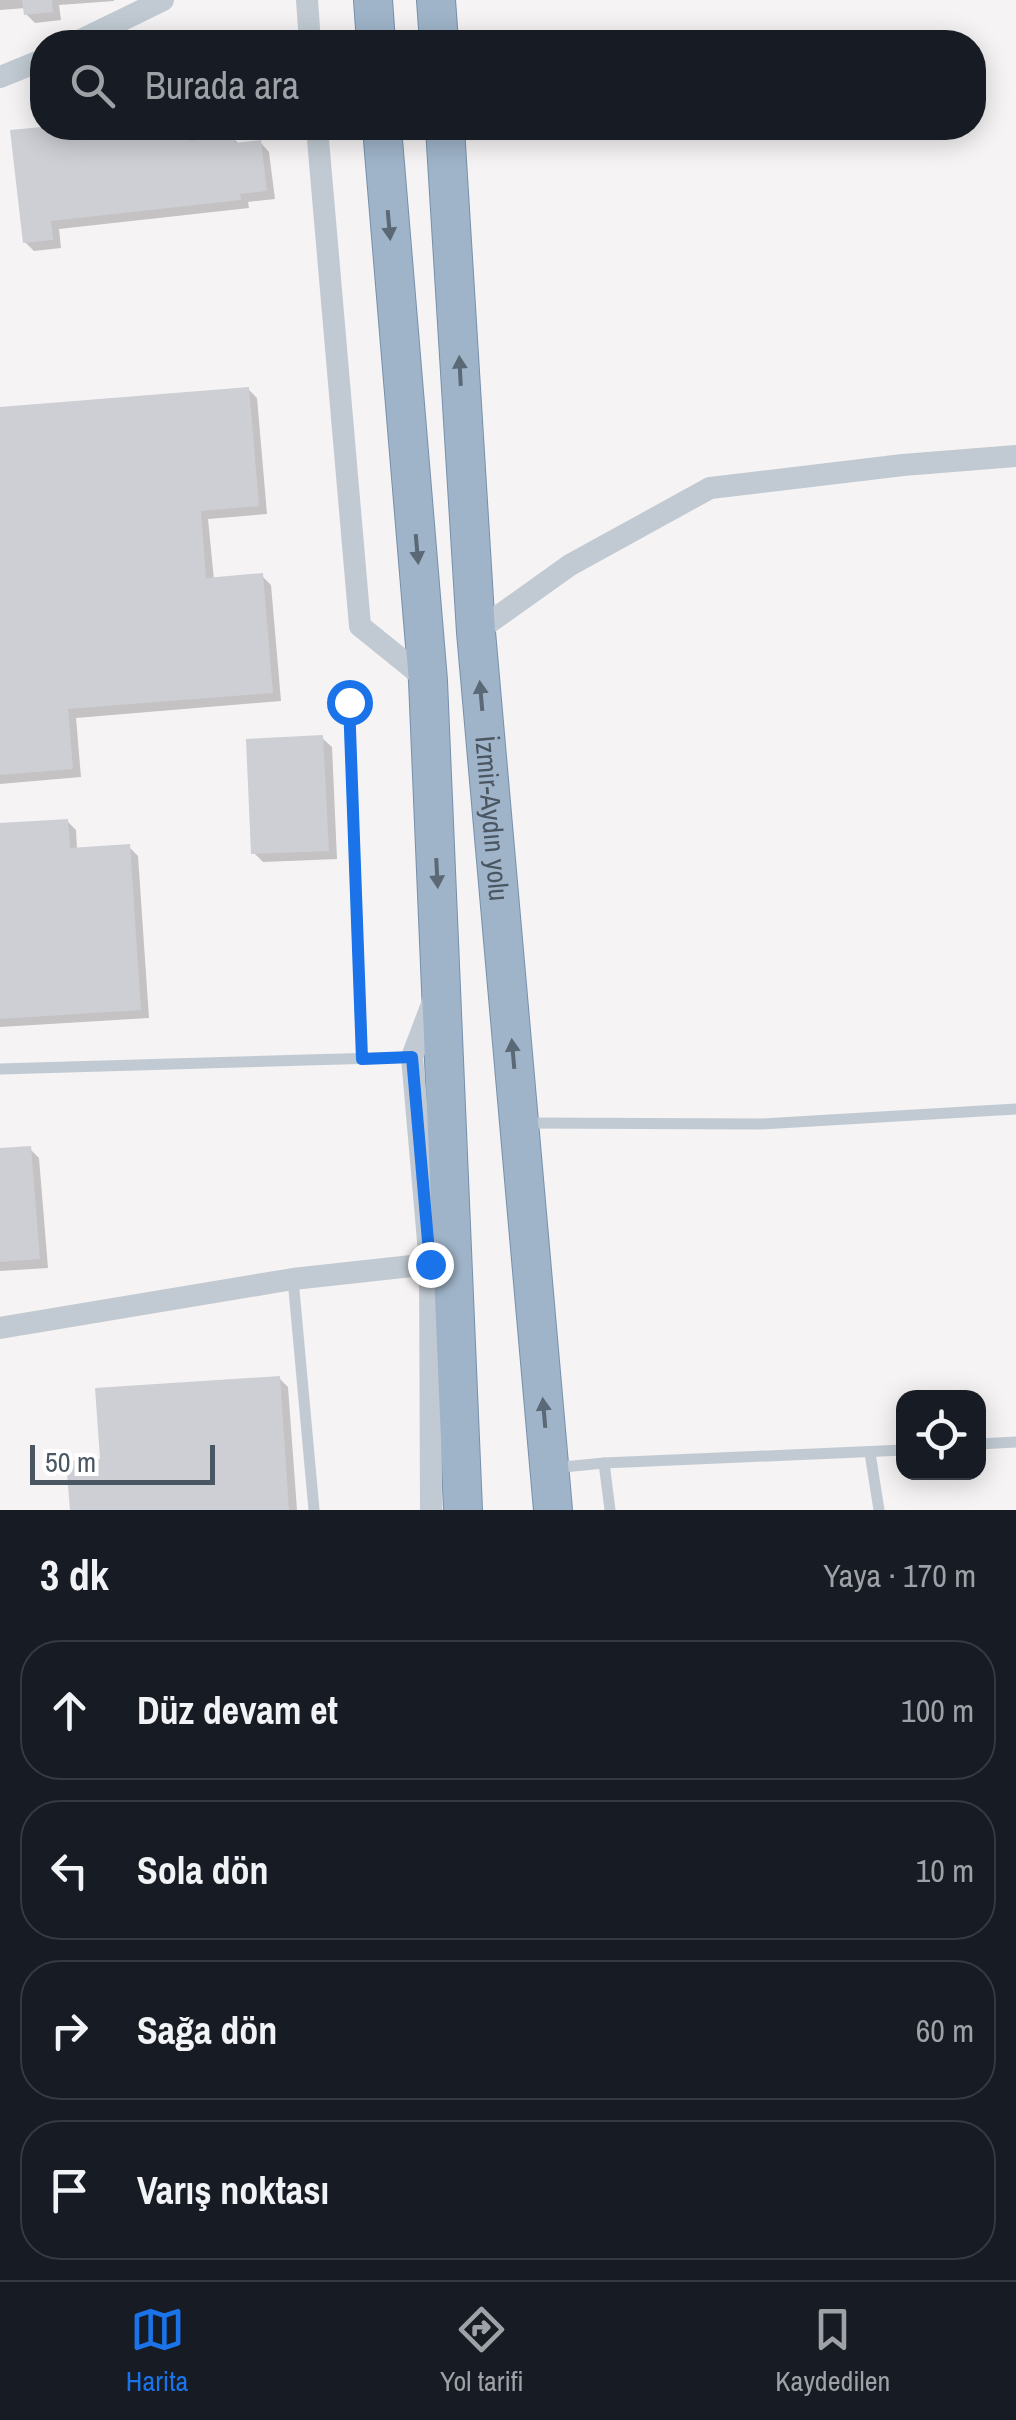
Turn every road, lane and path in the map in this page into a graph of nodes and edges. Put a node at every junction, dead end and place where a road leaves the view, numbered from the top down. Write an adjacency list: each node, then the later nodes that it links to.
1 (163, 0): 5 (street)
2 (307, 0): 6 (street)
3 (374, 0): 7 (highway)
4 (436, 0): 8 (highway)
5 (102, 30)
6 (309, 30)
7 (375, 30)
8 (438, 30)
9 (30, 65): 10 (street)
10 (0, 77)
11 (318, 140): 16 (street)
12 (383, 140): 16 (highway, İzmir-Aydın yolu, one-way to 16)
13 (446, 140): 15 (highway, İzmir-Aydın yolu, one-way to 13)
14 (1016, 456): 15 (street)
15 (476, 632): 23 (highway, İzmir-Aydın yolu, one-way to 15)
16 (428, 681): 18 (highway, İzmir-Aydın yolu, one-way to 18)
17 (349, 702): 20 (lane)
18 (442, 977): 19 (street); 35 (highway, İzmir-Aydın yolu)
19 (412, 1057): 20 (lane); 24 (street)
20 (362, 1059): 21 (lane)
21 (0, 1069)
22 (1016, 1109): 23 (lane)
23 (519, 1124): 32 (highway, İzmir-Aydın yolu, one-way to 23)
24 (430, 1264): 25 (street); 34 (street)
25 (293, 1279): 26 (street); 33 (lane)
26 (0, 1328)
27 (1016, 1442): 28 (lane)
28 (986, 1444)
29 (896, 1451): 30 (lane)
30 (870, 1453): 31 (lane); 38 (lane)
31 (604, 1463): 32 (lane); 37 (lane)
32 (549, 1468): 36 (highway, İzmir-Aydın yolu)
33 (314, 1510)
34 (431, 1510)
35 (463, 1510)
36 (553, 1510)
37 (610, 1510)
38 (879, 1510)

